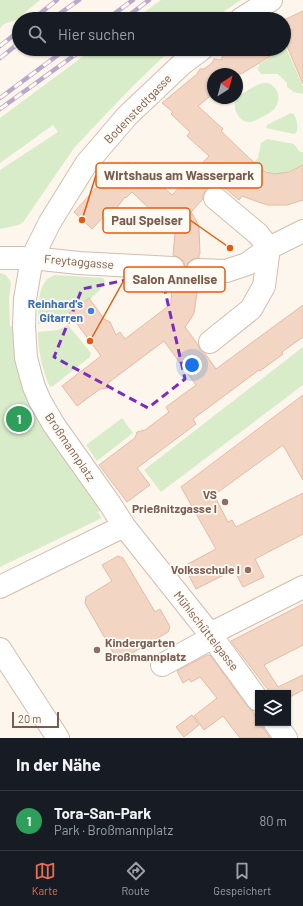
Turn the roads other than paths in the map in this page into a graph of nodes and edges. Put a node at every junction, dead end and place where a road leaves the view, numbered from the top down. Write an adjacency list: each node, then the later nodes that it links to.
1 (271, 0): 2 (street)
2 (252, 12)
3 (193, 56): 8 (street, Bodenstedtgasse)
4 (215, 198): 6 (street)
5 (303, 231): 6 (street)
6 (269, 248): 10 (street); 11 (street)
7 (0, 258): 8 (street)
8 (32, 258): 9 (street, Freytaggasse); 12 (street, Broßmannplatz)
9 (173, 268)
10 (198, 270)
11 (210, 342)
12 (124, 526): 13 (street); 15 (street, Mühlschüttelgasse)
13 (0, 587)
14 (303, 587): 15 (street)
15 (210, 634): 17 (street); 18 (street, Mühlschüttelgasse)
16 (0, 649): 20 (street)
17 (162, 665)
18 (255, 696)
19 (277, 726): 21 (street)
20 (58, 738)
21 (286, 738)

